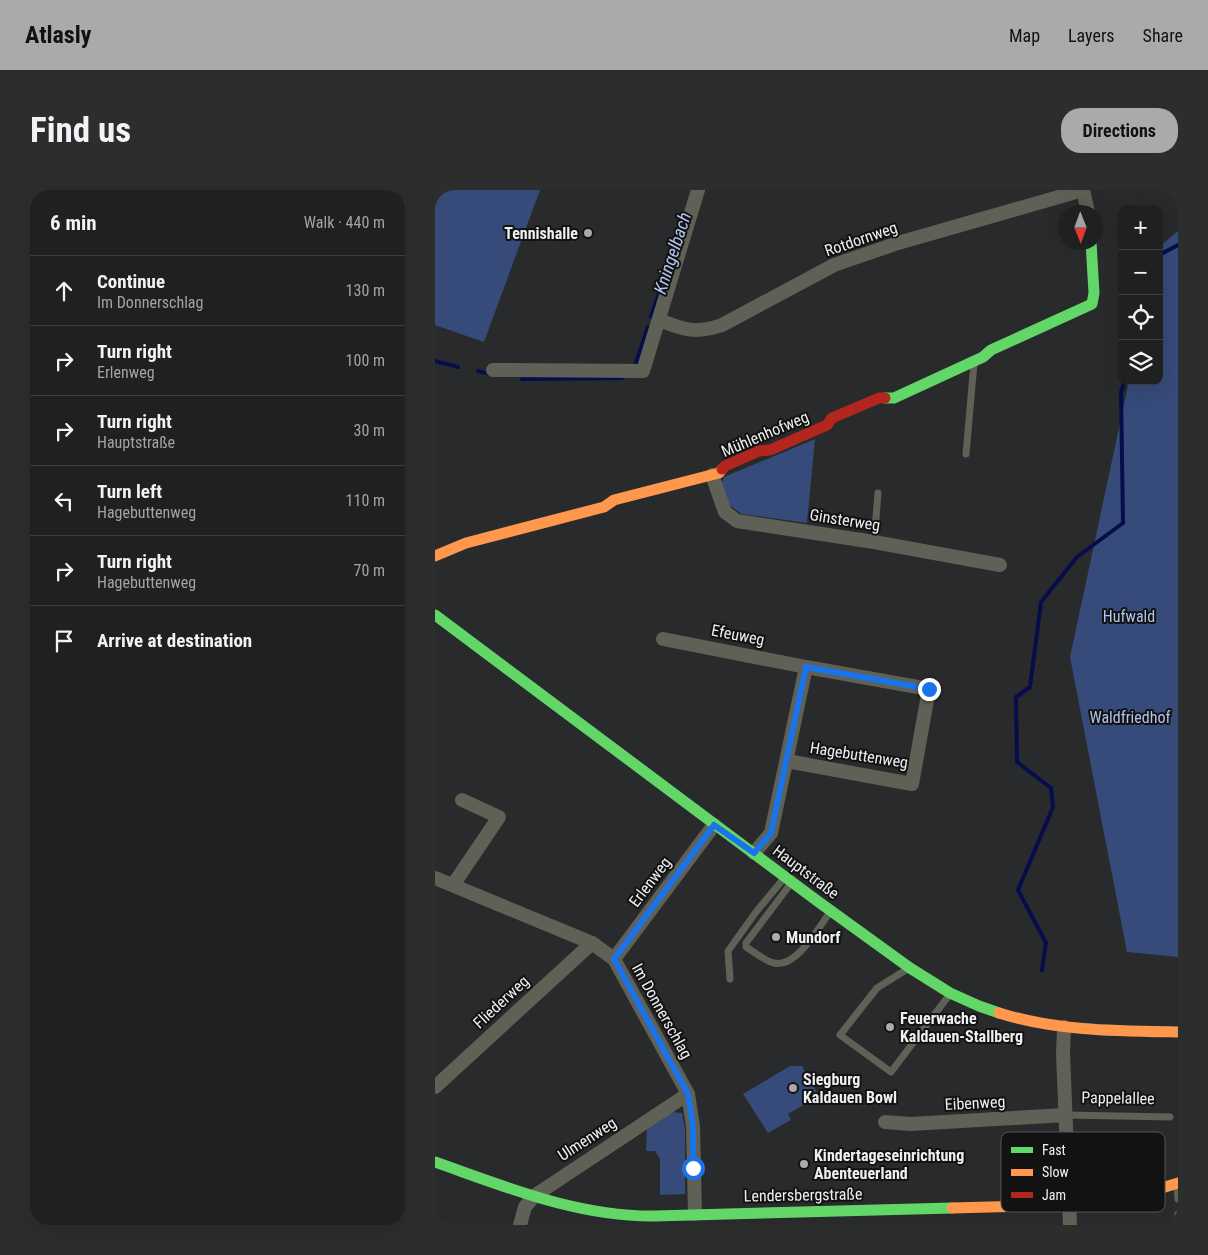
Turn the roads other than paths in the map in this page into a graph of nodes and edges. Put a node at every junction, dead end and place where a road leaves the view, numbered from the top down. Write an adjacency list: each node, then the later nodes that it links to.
1 (698, 190): 5 (street)
2 (1083, 190): 3 (street); 5 (street, Rotdornweg)
3 (1086, 205)
4 (1091, 250): 6 (street, Mühlenhofweg)
5 (659, 320): 7 (street)
6 (975, 360): 8 (lane); 9 (street, Mühlenhofweg)
7 (493, 370)
8 (967, 454)
9 (712, 475): 11 (street, Ginsterweg); 12 (street, Mühlenhofweg)
10 (878, 493): 11 (lane)
11 (874, 542): 13 (street, Ginsterweg)
12 (435, 556)
13 (1000, 565)
14 (435, 616): 19 (street, Hauptstraße)
15 (663, 638): 16 (street, Efeuweg)
16 (806, 667): 17 (street, Hagebuttenweg); 17 (street, Hagebuttenweg)
17 (787, 762): 20 (street, Hagebuttenweg)
18 (462, 800): 23 (street)
19 (714, 825): 20 (street, Hauptstraße); 26 (street, Erlenweg)
20 (754, 853): 22 (street, Hauptstraße)
21 (435, 878): 23 (street, Im Donnerschlag)
22 (789, 879): 24 (street, Hauptstraße); 24 (lane); 28 (lane)
23 (453, 886): 25 (street, Im Donnerschlag)
24 (830, 911): 27 (street, Hauptstraße)
25 (592, 944): 26 (street, Im Donnerschlag); 32 (street, Fliederweg)
26 (614, 959): 33 (street, Im Donnerschlag)
27 (909, 968): 29 (street, Hauptstraße); 29 (lane)
28 (730, 979)
29 (951, 994): 30 (street, Hauptstraße)
30 (1064, 1027): 31 (street, Hauptstraße); 34 (street, Pappelallee)
31 (1178, 1032)
32 (435, 1087)
33 (688, 1094): 41 (street, Ulmenweg); 45 (street, Im Donnerschlag)
34 (1066, 1115): 35 (lane, Pappelallee); 36 (street, Eibenweg); 37 (street, Pappelallee)
35 (1169, 1117)
36 (885, 1122)
37 (1067, 1132)
38 (435, 1162): 41 (street, Lendersbergstraße)
39 (1177, 1183): 40 (street, Lendersbergstraße); 42 (lane, Lendersbergstraße)
40 (1165, 1187)
41 (533, 1196): 47 (street, Lendersbergstraße); 48 (street, Ulmenweg)
42 (1178, 1199)
43 (1001, 1207): 45 (street, Lendersbergstraße)
44 (1070, 1212): 49 (street, Pappelallee)
45 (695, 1214): 47 (street, Lendersbergstraße)
46 (1178, 1214): 50 (lane)
47 (644, 1221)
48 (520, 1225)
49 (1070, 1225)
50 (1178, 1225)

